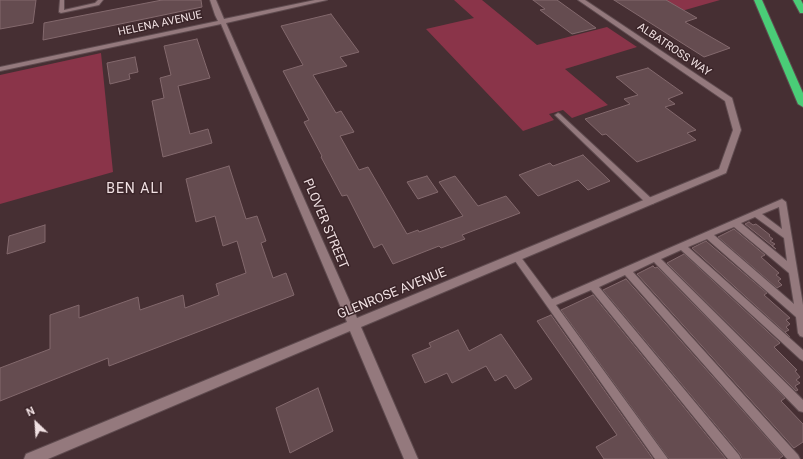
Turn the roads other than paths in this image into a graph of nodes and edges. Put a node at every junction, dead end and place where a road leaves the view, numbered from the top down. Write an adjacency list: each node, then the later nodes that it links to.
1 (62, 0): 2 (lane)
2 (101, 0)
3 (213, 0): 9 (street, PLOVER STREET)
4 (324, 0): 9 (street, HELENA AVENUE)
5 (581, 0): 13 (street, ALBATROSS WAY)
6 (758, 0): 11 (highway)
7 (797, 0): 8 (highway)
8 (803, 11)
9 (222, 21): 10 (street, HELENA AVENUE); 27 (street, PLOVER STREET)
10 (0, 69)
11 (803, 104)
12 (558, 115): 14 (lane)
13 (737, 130): 14 (street, GLENROSE AVENUE)
14 (650, 202): 20 (street, GLENROSE AVENUE)
15 (756, 214): 16 (lane); 18 (lane); 18 (lane)
16 (735, 223): 17 (lane); 23 (lane)
17 (708, 235): 19 (lane); 26 (lane)
18 (788, 237): 23 (lane)
19 (682, 246): 21 (lane); 29 (lane)
20 (517, 258): 25 (lane); 27 (street, GLENROSE AVENUE)
21 (655, 258): 22 (lane); 30 (lane)
22 (627, 270): 24 (lane); 35 (lane)
23 (793, 271): 26 (lane)
24 (593, 286): 25 (lane); 34 (lane)
25 (550, 304): 33 (lane)
26 (800, 315): 28 (lane)
27 (354, 325): 31 (street, GLENROSE AVENUE); 32 (street, PLOVER STREET)
28 (803, 333)
29 (803, 356)
30 (803, 406)
31 (31, 459)
32 (411, 459)
33 (662, 459)
34 (735, 459)
35 (794, 459)

